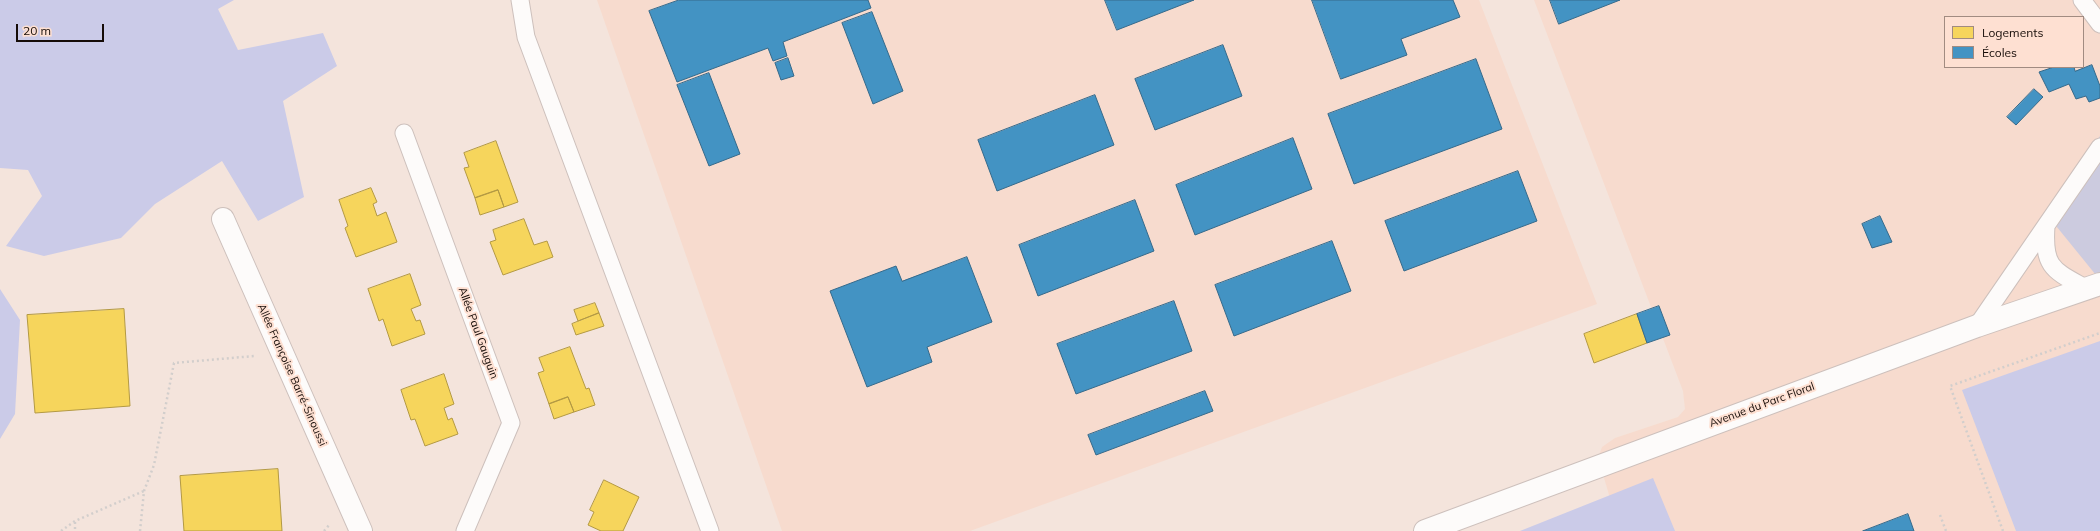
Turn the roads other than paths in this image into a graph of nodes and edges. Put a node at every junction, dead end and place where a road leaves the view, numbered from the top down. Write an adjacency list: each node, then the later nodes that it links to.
1 (520, 0): 12 (lane)
2 (2082, 0): 3 (lane)
3 (2100, 24)
4 (404, 133): 11 (lane, Allée Paul Gauguin)
5 (2100, 147): 7 (lane)
6 (223, 219): 10 (main road, Allée Françoise Barré-Sinoussi)
7 (2046, 226): 8 (lane); 9 (lane)
8 (2093, 286): 9 (main road, Avenue du Parc Floral)
9 (1977, 326): 13 (main road, Avenue du Parc Floral)
10 (361, 531)
11 (466, 531)
12 (710, 531)
13 (1425, 531)

